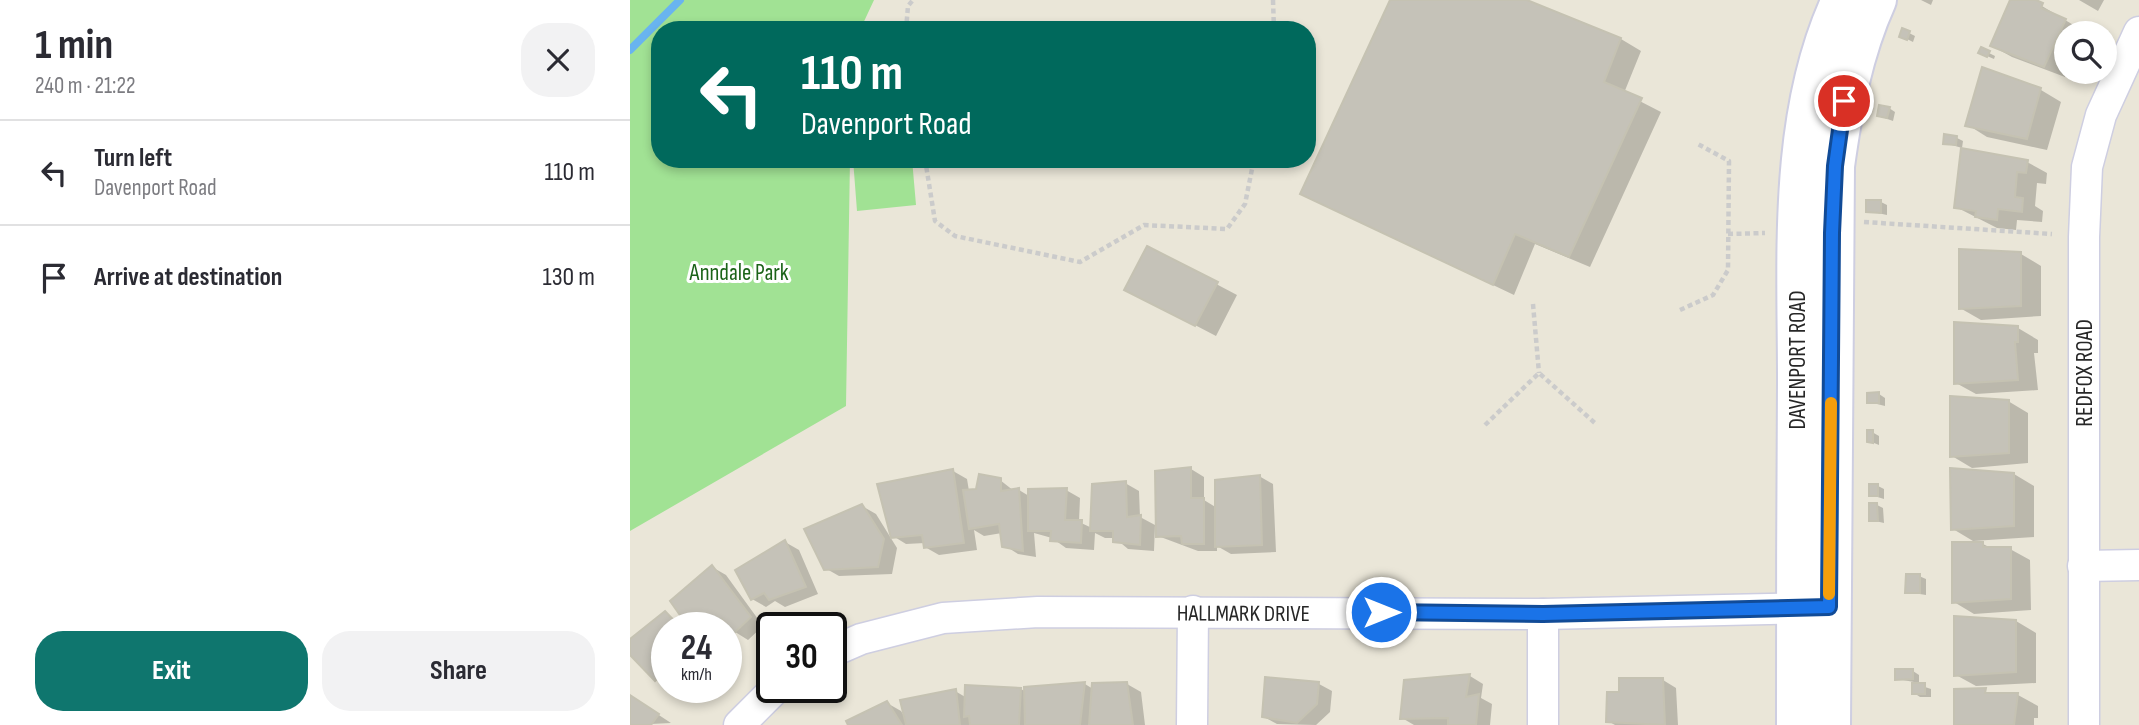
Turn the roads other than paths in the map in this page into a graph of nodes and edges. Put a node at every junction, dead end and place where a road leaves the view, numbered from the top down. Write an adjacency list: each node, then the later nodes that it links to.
1 (1841, 0): 6 (street, DAVENPORT ROAD)
2 (1877, 0): 6 (street, DAVENPORT ROAD)
3 (2139, 32): 5 (street, REDFOX ROAD)
4 (2139, 565): 5 (street)
5 (2083, 566): 16 (street, REDFOX ROAD)
6 (1813, 609): 8 (street, HALLMARK DRIVE); 14 (street, DAVENPORT ROAD); 15 (street, DAVENPORT ROAD)
7 (1193, 611): 8 (street, HALLMARK DRIVE); 9 (street, HALLMARK DRIVE); 12 (street)
8 (1543, 614): 13 (street)
9 (847, 645)
10 (761, 703): 11 (street)
11 (739, 725)
12 (1192, 725)
13 (1543, 725)
14 (1796, 725)
15 (1831, 725)
16 (2084, 725)

